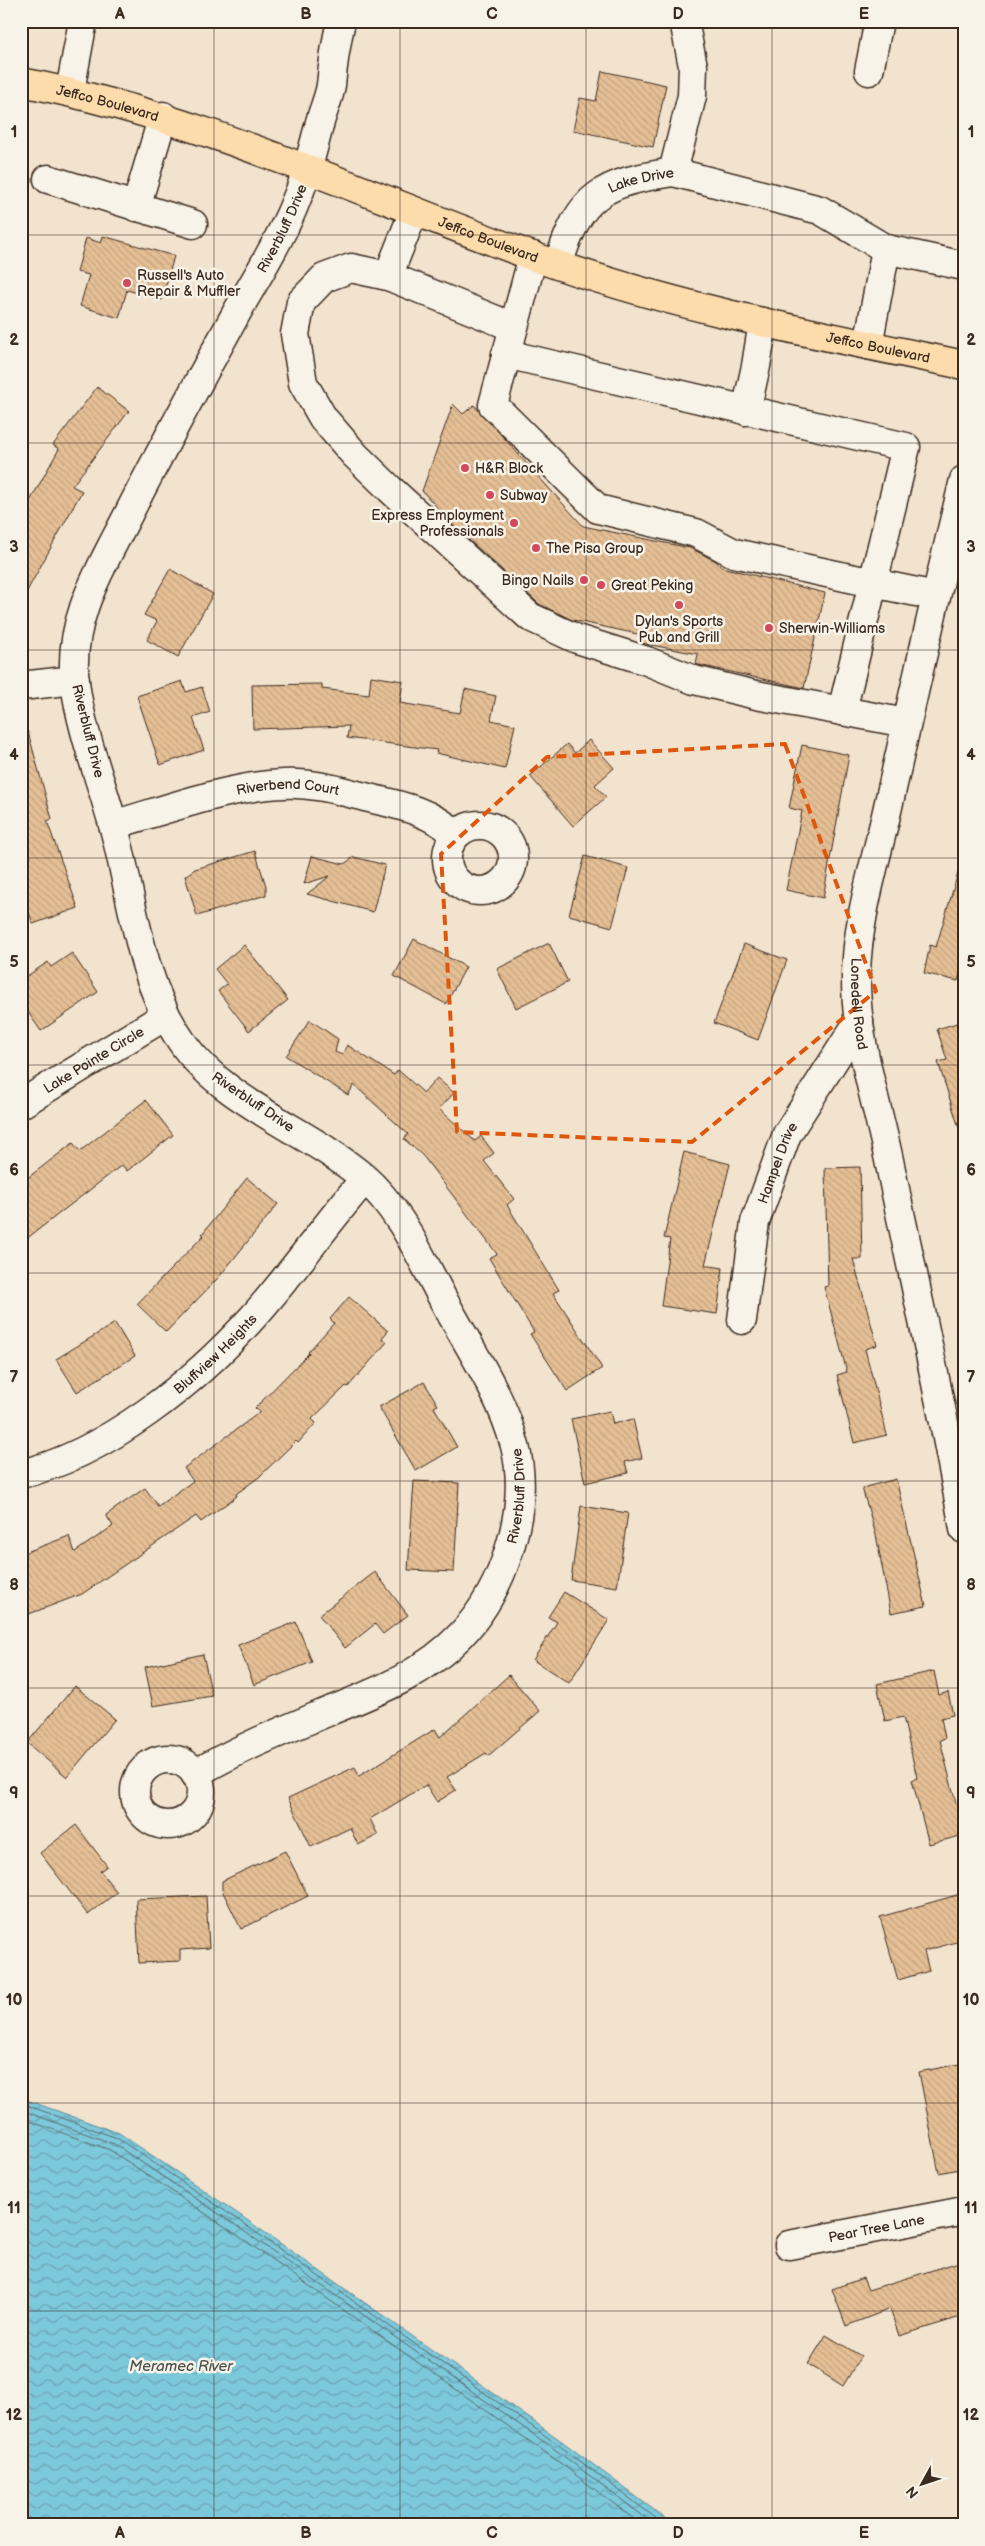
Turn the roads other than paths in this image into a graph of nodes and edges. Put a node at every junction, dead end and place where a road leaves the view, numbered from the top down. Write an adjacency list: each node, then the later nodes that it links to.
1 (83, 21): 7 (street)
2 (341, 21): 9 (street, Riverbluff Drive)
3 (684, 21): 10 (street, Lake Drive)
4 (879, 21): 5 (street)
5 (869, 71)
6 (21, 82): 7 (main road, Jeffco Boulevard)
7 (70, 92): 8 (main road, Jeffco Boulevard)
8 (162, 116): 9 (main road, Jeffco Boulevard); 12 (street)
9 (309, 169): 13 (main road, Jeffco Boulevard); 29 (street, Riverbluff Drive)
10 (673, 172): 15 (street); 17 (street, Lake Drive)
11 (48, 179): 12 (street)
12 (136, 207): 14 (street)
13 (414, 211): 16 (main road, Jeffco Boulevard); 19 (street)
14 (193, 224)
15 (886, 249): 18 (street); 22 (street)
16 (532, 256): 17 (main road, Jeffco Boulevard); 21 (street)
17 (558, 265): 20 (main road, Jeffco Boulevard)
18 (964, 266)
19 (388, 276): 21 (street); 31 (street)
20 (763, 322): 22 (main road, Jeffco Boulevard); 25 (street)
21 (513, 327): 23 (street)
22 (868, 345): 24 (main road, Jeffco Boulevard)
23 (506, 354): 25 (street); 27 (street)
24 (964, 365)
25 (746, 411): 27 (street)
26 (964, 480): 28 (street, Lonedell Road)
27 (874, 583): 28 (street); 31 (street)
28 (936, 596): 32 (street, Lonedell Road)
29 (75, 680): 30 (street); 33 (street, Riverbluff Drive)
30 (21, 686)
31 (842, 711): 32 (street)
32 (906, 723): 36 (street, Lonedell Road)
33 (113, 824): 34 (street, Riverbend Court); 35 (street, Riverbluff Drive)
34 (456, 834)
35 (165, 1016): 37 (street, Lake Pointe Circle); 38 (street, Riverbluff Drive)
36 (859, 1021): 39 (street, Hampel Drive); 41 (street, Lonedell Road)
37 (21, 1104)
38 (366, 1179): 40 (street, Bluffview Heights); 42 (street, Riverbluff Drive)
39 (742, 1320)
40 (21, 1474)
41 (964, 1529)
42 (195, 1774)
43 (964, 2211): 44 (street, Pear Tree Lane)
44 (788, 2245)

